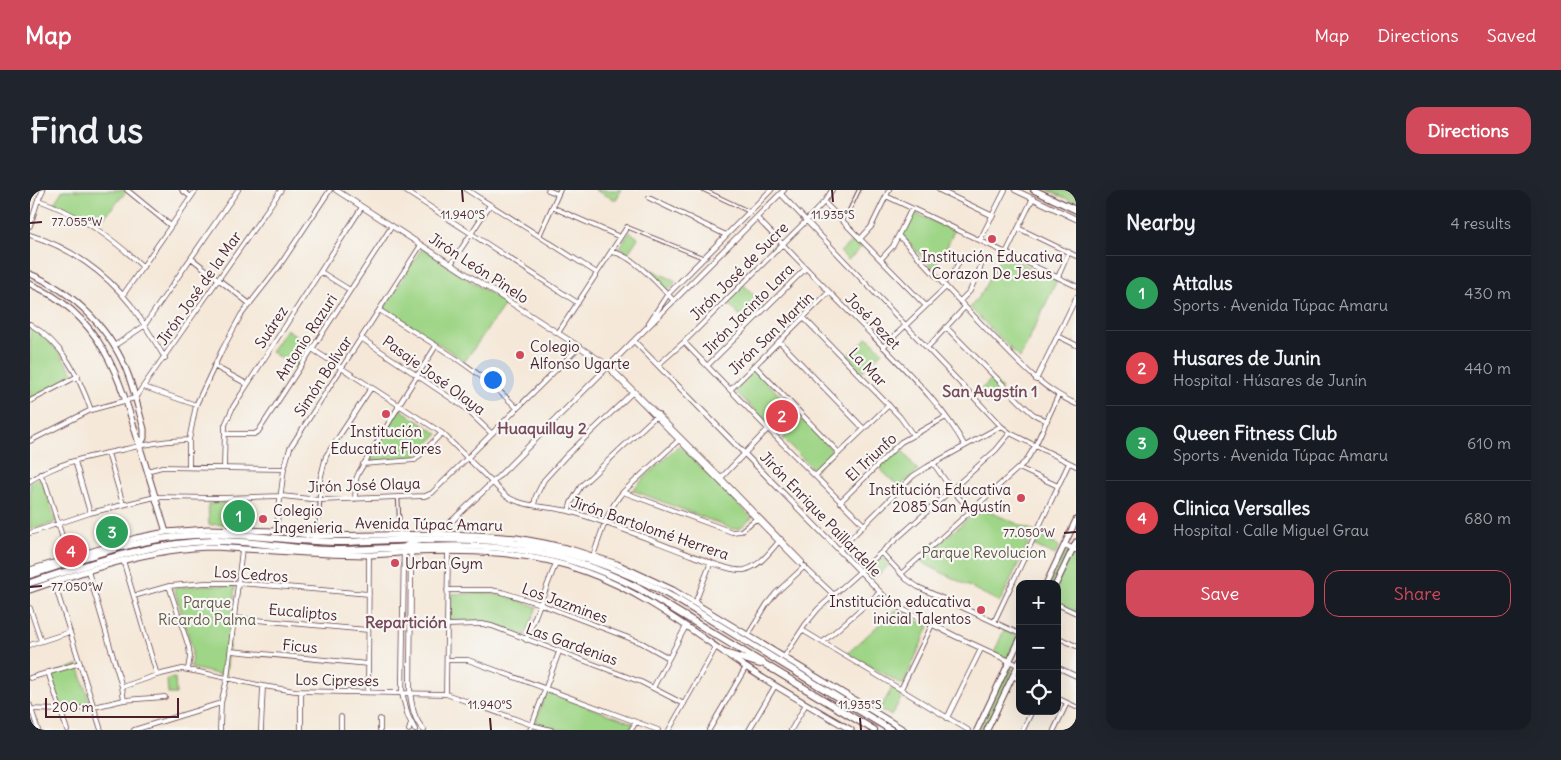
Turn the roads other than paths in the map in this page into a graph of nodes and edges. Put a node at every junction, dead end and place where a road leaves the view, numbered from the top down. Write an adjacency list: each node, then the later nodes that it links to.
1 (43, 190): 27 (street)
2 (128, 190): 41 (street)
3 (182, 190): 24 (street)
4 (196, 190): 24 (street)
5 (238, 190): 59 (street)
6 (281, 190): 71 (street, Jirón José de la Mar)
7 (330, 190): 83 (street)
8 (336, 190): 30 (street, Jirón León Pinelo)
9 (404, 190): 45 (street)
10 (468, 190): 29 (street)
11 (548, 190): 21 (street)
12 (704, 190): 34 (street)
13 (771, 190): 34 (street)
14 (832, 190): 28 (street, Jirón José de Sucre)
15 (859, 190): 38 (street)
16 (889, 190): 23 (street)
17 (939, 190): 35 (street)
18 (1005, 190): 35 (street)
19 (1016, 190): 26 (street)
20 (1034, 190): 33 (main road)
21 (559, 192): 31 (street)
22 (783, 192): 36 (street); 39 (street)
23 (886, 196): 32 (street); 51 (street)
24 (191, 197): 41 (street)
25 (649, 198): 48 (street)
26 (1033, 198): 37 (street); 44 (street)
27 (38, 200): 40 (street); 65 (street)
28 (824, 202): 38 (street); 39 (street, Jirón José de Sucre)
29 (490, 205): 45 (street); 47 (street)
30 (362, 207): 42 (street, Jirón León Pinelo); 67 (street, Suárez)
31 (552, 207): 47 (street); 50 (street)
32 (912, 208): 49 (street); 52 (street)
33 (1076, 210)
34 (750, 212): 48 (street)
35 (993, 216): 52 (street)
36 (756, 218): 53 (street, José Pezet); 80 (street)
37 (1076, 219)
38 (842, 220): 51 (street)
39 (806, 221): 53 (street, Jirón José de Sucre); 90 (street)
40 (30, 226)
41 (171, 226): 65 (street)
42 (392, 226): 54 (street, Jirón León Pinelo); 75 (street, Antonio Razuri)
43 (626, 228): 50 (street); 60 (street)
44 (1018, 228): 56 (street); 57 (street)
45 (471, 233): 64 (street); 82 (street)
46 (30, 235): 78 (street)
47 (539, 236): 68 (street)
48 (726, 236): 60 (street)
49 (899, 236): 62 (street); 73 (street)
50 (620, 237): 55 (street)
51 (860, 239): 62 (street)
52 (980, 240): 57 (street)
53 (782, 244): 66 (street, José Pezet); 97 (street, Jirón José de Sucre)
54 (421, 245): 64 (street, Jirón León Pinelo); 86 (street, Simón Bolívar)
55 (610, 252): 68 (street); 77 (street)
56 (1069, 252): 58 (street); 70 (street)
57 (1006, 253): 70 (street)
58 (1076, 256)
59 (191, 258): 71 (street); 89 (street)
60 (704, 258): 77 (street)
61 (961, 258): 73 (street)
62 (881, 260): 84 (street)
63 (984, 260): 81 (street)
64 (451, 264): 93 (street, Jirón León Pinelo)
65 (143, 266): 78 (street)
66 (806, 268): 76 (street, José Pezet); 110 (street, Jirón Jacinto Lara)
67 (321, 272): 75 (street); 116 (street, Suárez)
68 (597, 273): 82 (street)
69 (30, 274): 100 (main road)
70 (1058, 277): 74 (street)
71 (219, 280): 83 (street); 106 (street, Jirón José de la Mar)
72 (30, 284): 124 (main road)
73 (944, 285): 81 (street); 84 (street)
74 (1076, 286)
75 (350, 290): 105 (street, Antonio Razuri)
76 (829, 292): 87 (street, Jirón San Martín); 102 (street, José Pezet)
77 (668, 294): 80 (street); 92 (street)
78 (123, 295): 89 (street)
79 (1076, 298): 94 (street)
80 (674, 301): 92 (street)
81 (960, 301): 85 (street)
82 (578, 303): 93 (street)
83 (250, 304): 108 (street)
84 (926, 306): 90 (street)
85 (965, 307): 91 (street); 115 (street)
86 (379, 310): 95 (street, Simón Bolívar); 101 (street)
87 (803, 317): 98 (street, Jirón San Martín); 127 (street, La Mar)
88 (30, 324): 114 (street)
89 (144, 326): 100 (street); 106 (street)
90 (906, 326): 102 (street); 103 (street)
91 (946, 327): 103 (street); 133 (street)
92 (644, 331): 96 (street)
93 (558, 333): 104 (street, Jirón León Pinelo)
94 (1058, 336): 99 (street); 115 (street)
95 (361, 338): 112 (street, Simón Bolívar); 113 (street, Pasaje José Olaya)
96 (635, 342): 107 (street, Jirón Enrique Paillardelle); 109 (street)
97 (684, 342): 107 (street, Jirón José de Sucre); 110 (street)
98 (779, 342): 111 (street, Jirón San Martín); 136 (street)
99 (1076, 344)
100 (114, 346): 122 (main road)
101 (436, 346): 113 (street); 129 (street)
102 (884, 347): 132 (street, José Pezet)
103 (928, 347): 134 (street)
104 (577, 348): 109 (street, Jirón León Pinelo); 129 (street, Jirón José Olaya)
105 (312, 349): 112 (street, Jirón Bartolomé Herrera); 141 (street, Antonio Razuri)
106 (165, 358): 117 (street, Jirón José de la Mar)
107 (658, 364): 151 (street, Jirón Enrique Paillardelle)
108 (214, 366): 116 (street); 126 (street)
109 (609, 366): 120 (street, Jirón León Pinelo); 168 (street)
110 (706, 366): 119 (street)
111 (754, 366): 119 (street, Jirón San Martín); 152 (street)
112 (342, 368): 118 (street, Jirón Bartolomé Herrera); 162 (street, Simón Bolívar)
113 (417, 375): 128 (street); 139 (street, Pasaje José Olaya)
114 (78, 376): 123 (street); 130 (street)
115 (1036, 380): 121 (street)
116 (248, 384): 141 (street, Suárez)
117 (144, 387): 122 (street, Jirón José de la Mar); 126 (street)
118 (371, 388): 128 (street, Jirón Bartolomé Herrera); 176 (street)
119 (730, 390): 135 (street)
120 (633, 391): 131 (street, Jirón León Pinelo); 179 (street)
121 (1058, 396): 125 (street); 133 (street)
122 (135, 398): 124 (street); 147 (main road)
123 (30, 401)
124 (127, 401): 130 (street); 147 (main road)
125 (1076, 404)
126 (196, 405): 145 (street)
127 (889, 405): 136 (street); 142 (street, La Mar)
128 (399, 406): 138 (street, Jirón Bartolomé Herrera); 157 (street)
129 (517, 408): 139 (street, Jirón José Olaya)
130 (91, 410): 137 (street)
131 (657, 415): 144 (street, Jirón León Pinelo); 180 (street)
132 (946, 417): 142 (street, El Triunfo); 148 (street, José Pezet)
133 (1047, 421): 149 (street)
134 (1001, 426): 140 (street); 148 (street)
135 (768, 429): 151 (street); 165 (street)
136 (864, 429): 152 (street)
137 (45, 433): 143 (street); 146 (street)
138 (442, 433): 153 (street, Jirón Bartolomé Herrera); 157 (street)
139 (491, 433): 153 (street, Jirón José Olaya)
140 (1010, 433): 149 (street); 170 (street)
141 (225, 434): 160 (street, Suárez)
142 (913, 435): 177 (street, El Triunfo)
143 (30, 437)
144 (680, 439): 166 (street, Jirón León Pinelo); 171 (street)
145 (189, 440): 147 (street); 159 (street)
146 (30, 441)
147 (140, 446): 150 (street); 163 (main road)
148 (965, 446): 155 (street)
149 (1035, 446): 156 (street); 161 (street)
150 (108, 453): 154 (street); 178 (street)
151 (744, 453): 166 (street); 203 (street, Jirón Enrique Paillardelle)
152 (839, 453): 165 (street)
153 (467, 457): 168 (street, Jirón Bartolomé Herrera); 174 (street, Jirón José Olaya)
154 (75, 461): 164 (street); 182 (street)
155 (933, 463): 170 (street); 188 (street)
156 (1069, 463): 158 (street); 169 (street)
157 (363, 464): 175 (street)
158 (1076, 466)
159 (189, 467): 160 (street); 163 (street)
160 (224, 468): 162 (street)
161 (1019, 468): 169 (street); 181 (street)
162 (284, 469): 172 (street, Simón Bolívar)
163 (147, 471): 173 (main road)
164 (40, 474): 167 (street); 187 (street)
165 (815, 476): 177 (street)
166 (720, 479): 183 (street, Jirón León Pinelo)
167 (30, 481)
168 (493, 482): 179 (street, Jirón Bartolomé Herrera); 185 (street)
169 (1058, 486): 237 (street)
170 (952, 490): 181 (street); 206 (street)
171 (623, 492): 183 (street); 186 (street)
172 (282, 496): 173 (street, Jirón José Olaya); 176 (street, Jirón José Olaya); 189 (street, Simón Bolívar)
173 (155, 497): 178 (street, Jirón José Olaya); 191 (main road)
174 (398, 498): 175 (street, Jirón José Olaya); 193 (street)
175 (355, 499): 176 (street, Jirón José Olaya)
176 (320, 500): 194 (street)
177 (840, 502): 188 (street)
178 (123, 504): 182 (street, Jirón José Olaya)
179 (534, 505): 180 (street, Jirón Bartolomé Herrera)
180 (570, 511): 186 (street, Jirón Bartolomé Herrera)
181 (971, 512): 217 (street)
182 (90, 513): 187 (street, Jirón José Olaya)
183 (757, 517): 196 (street, Jirón León Pinelo)
184 (1076, 520): 199 (main road)
185 (454, 521): 192 (street); 195 (street)
186 (605, 523): 208 (street); 212 (street, Jirón Bartolomé Herrera)
187 (59, 524): 190 (street, Jirón José Olaya); 209 (street)
188 (864, 525): 203 (street)
189 (276, 531): 191 (main road, Avenida Túpac Amaru); 194 (main road, Avenida Túpac Amaru)
190 (30, 532)
191 (166, 532): 209 (main road, Avenida Túpac Amaru)
192 (439, 534): 195 (main road, Avenida Túpac Amaru); 208 (main road, Avenida Túpac Amaru)
193 (400, 535): 194 (main road, Avenida Túpac Amaru); 195 (main road, Avenida Túpac Amaru)
194 (318, 536)
195 (430, 537): 198 (highway, Avenida Túpac Amaru); 327 (highway, Avenida Túpac Amaru)
196 (780, 540): 212 (street, Jirón Bartolomé Herrera); 213 (street, Jirón León Pinelo)
197 (1076, 542): 201 (main road)
198 (418, 543): 202 (highway, Avenida Túpac Amaru); 204 (street); 218 (highway, Avenida Túpac Amaru); 266 (highway, Avenida Túpac Amaru)
199 (1065, 544): 201 (street); 219 (main road)
200 (242, 549): 207 (main road, Avenida Túpac Amaru); 210 (main road, Avenida Túpac Amaru); 223 (street)
201 (1075, 549): 220 (main road)
202 (404, 550): 204 (main road, Avenida Túpac Amaru); 207 (main road, Avenida Túpac Amaru); 222 (highway, Avenida Túpac Amaru); 285 (street)
203 (839, 550): 216 (street, Jirón Enrique Paillardelle)
204 (411, 552): 205 (main road, Avenida Túpac Amaru); 286 (street)
205 (448, 552): 211 (main road, Avenida Túpac Amaru); 226 (street)
206 (882, 553): 216 (street); 217 (street)
207 (369, 554): 228 (street)
208 (593, 556): 231 (main road, Avenida Túpac Amaru)
209 (69, 558): 214 (main road, Avenida Túpac Amaru)
210 (124, 560): 215 (main road, Avenida Túpac Amaru); 230 (street)
211 (556, 562): 232 (street); 240 (main road, Avenida Túpac Amaru)
212 (711, 562): 231 (street)
213 (805, 566): 229 (street, Jirón León Pinelo); 245 (street)
214 (30, 570)
215 (88, 571): 221 (main road, Avenida Túpac Amaru); 279 (street)
216 (860, 572): 227 (street, Jirón Enrique Paillardelle); 229 (street)
217 (900, 574): 237 (street)
218 (30, 575)
219 (1048, 580)
220 (1058, 580)
221 (54, 582): 225 (main road, Avenida Túpac Amaru); 243 (street)
222 (30, 583)
223 (238, 583): 224 (street, Los Cedros); 228 (street, Los Cedros); 236 (street)
224 (169, 586): 230 (street, Los Cedros); 268 (street)
225 (30, 590)
226 (447, 590): 232 (street, Los Jazmines); 238 (street)
227 (879, 593): 239 (street, Jirón Enrique Paillardelle); 249 (street)
228 (369, 594): 241 (street)
229 (834, 594): 242 (street)
230 (134, 596): 271 (street)
231 (695, 603): 245 (main road, Avenida Túpac Amaru)
232 (540, 604): 247 (street); 259 (street, Los Jazmines)
233 (1061, 606): 235 (street)
234 (30, 608): 248 (street)
235 (1076, 613)
236 (234, 618): 241 (street, Eucaliptos); 255 (street)
237 (994, 622): 244 (street)
238 (447, 625): 247 (street, Las Gardenias); 260 (street)
239 (932, 625): 254 (street, Jirón Enrique Paillardelle); 282 (street)
240 (686, 626): 251 (main road, Avenida Túpac Amaru); 259 (street)
241 (368, 630): 264 (street)
242 (802, 630): 249 (street); 258 (street)
243 (70, 632): 248 (street); 263 (street)
244 (1016, 632)
245 (748, 635): 258 (main road, Avenida Túpac Amaru)
246 (1061, 639): 252 (street)
247 (526, 640): 256 (street, Las Gardenias)
248 (41, 641): 250 (street)
249 (823, 642): 282 (street)
250 (30, 645)
251 (716, 646): 257 (main road, Avenida Túpac Amaru); 293 (street)
252 (1076, 646)
253 (1016, 647): 261 (main road)
254 (982, 649): 261 (street, Jirón Enrique Paillardelle); 301 (street)
255 (231, 651): 264 (street, Ficus); 276 (street)
256 (559, 652): 280 (street, Las Gardenias); 281 (street)
257 (725, 653): 265 (main road, Avenida Túpac Amaru); 266 (highway)
258 (784, 657): 328 (main road, Avenida Túpac Amaru)
259 (669, 658): 280 (street)
260 (447, 660): 281 (street); 287 (street)
261 (1009, 661): 262 (street, Jirón Enrique Paillardelle); 330 (main road)
262 (1016, 662)
263 (80, 663): 270 (street); 296 (street)
264 (368, 664): 284 (street)
265 (746, 667): 278 (main road, Avenida Túpac Amaru); 322 (street)
266 (772, 668): 326 (highway, Avenida Túpac Amaru)
267 (1061, 669): 273 (street)
268 (188, 670): 271 (street, Los Cipreses); 276 (street, Los Cipreses)
269 (1016, 670): 272 (main road)
270 (48, 672): 274 (street); 298 (street)
271 (157, 675): 279 (street, Los Cipreses)
272 (1013, 676): 275 (street); 331 (main road)
273 (1076, 676)
274 (30, 678)
275 (1016, 678)
276 (227, 679): 277 (street, Los Cipreses); 291 (street)
277 (262, 686): 283 (street, Los Cipreses); 311 (street)
278 (776, 686): 294 (main road, Avenida Túpac Amaru); 323 (street)
279 (122, 687): 289 (street)
280 (653, 688): 293 (street, Las Gardenias)
281 (545, 689): 303 (street); 305 (street)
282 (901, 689): 301 (street)
283 (301, 691): 284 (street, Los Cipreses); 312 (street)
284 (368, 692): 285 (street, Los Cipreses)
285 (402, 693): 286 (street, Los Cipreses); 304 (street)
286 (410, 693): 287 (street, Los Cipreses); 317 (street)
287 (446, 694): 305 (street, Los Cipreses)
288 (165, 697): 289 (street)
289 (124, 700): 296 (street)
290 (1061, 700): 292 (street)
291 (221, 703): 309 (street); 310 (street)
292 (1067, 703): 295 (street); 333 (street)
293 (684, 704): 321 (street)
294 (806, 704): 324 (street); 325 (main road, Avenida Túpac Amaru)
295 (1076, 706)
296 (94, 707): 298 (street); 308 (street)
297 (30, 708): 298 (street); 306 (street)
298 (61, 710): 307 (street)
299 (1030, 715): 332 (street)
300 (341, 717): 313 (street)
301 (947, 718): 329 (street)
302 (380, 719): 314 (street)
303 (636, 722): 319 (street); 320 (street)
304 (411, 723): 315 (street); 316 (street)
305 (531, 728): 318 (street, Los Cipreses)
306 (38, 730)
307 (67, 730)
308 (102, 730)
309 (134, 730)
310 (220, 730)
311 (261, 730)
312 (301, 730)
313 (341, 730)
314 (380, 730)
315 (409, 730)
316 (415, 730)
317 (424, 730)
318 (551, 730)
319 (631, 730)
320 (658, 730)
321 (669, 730)
322 (709, 730)
323 (749, 730)
324 (791, 730)
325 (851, 730)
326 (874, 730)
327 (891, 730)
328 (904, 730)
329 (968, 730)
330 (977, 730)
331 (987, 730)
332 (1023, 730)
333 (1054, 730)

